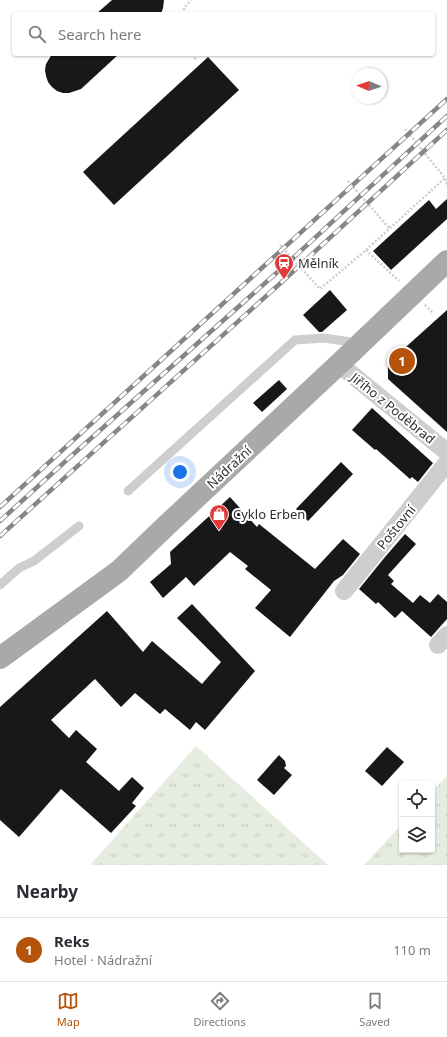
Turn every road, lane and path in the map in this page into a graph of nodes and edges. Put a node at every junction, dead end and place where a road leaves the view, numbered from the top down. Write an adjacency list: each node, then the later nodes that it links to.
1 (191, 0): 2 (path)
2 (184, 12)
3 (194, 56): 4 (path)
4 (196, 60)
5 (405, 129): 6 (path)
6 (445, 178): 8 (path); 9 (path)
7 (348, 181): 9 (path)
8 (447, 185)
9 (390, 229): 11 (path)
10 (280, 245): 11 (path)
11 (366, 250): 13 (path)
12 (447, 261): 14 (main road, Nádražní)
13 (402, 284)
14 (360, 344): 15 (main road, Nádražní); 18 (lane)
15 (339, 364): 16 (street, Jiřího z Poděbrad); 22 (main road, Nádražní)
16 (447, 452)
17 (447, 463): 21 (street, Poštovní)
18 (128, 491)
19 (79, 526): 20 (lane)
20 (0, 585)
21 (344, 591)
22 (0, 658)

